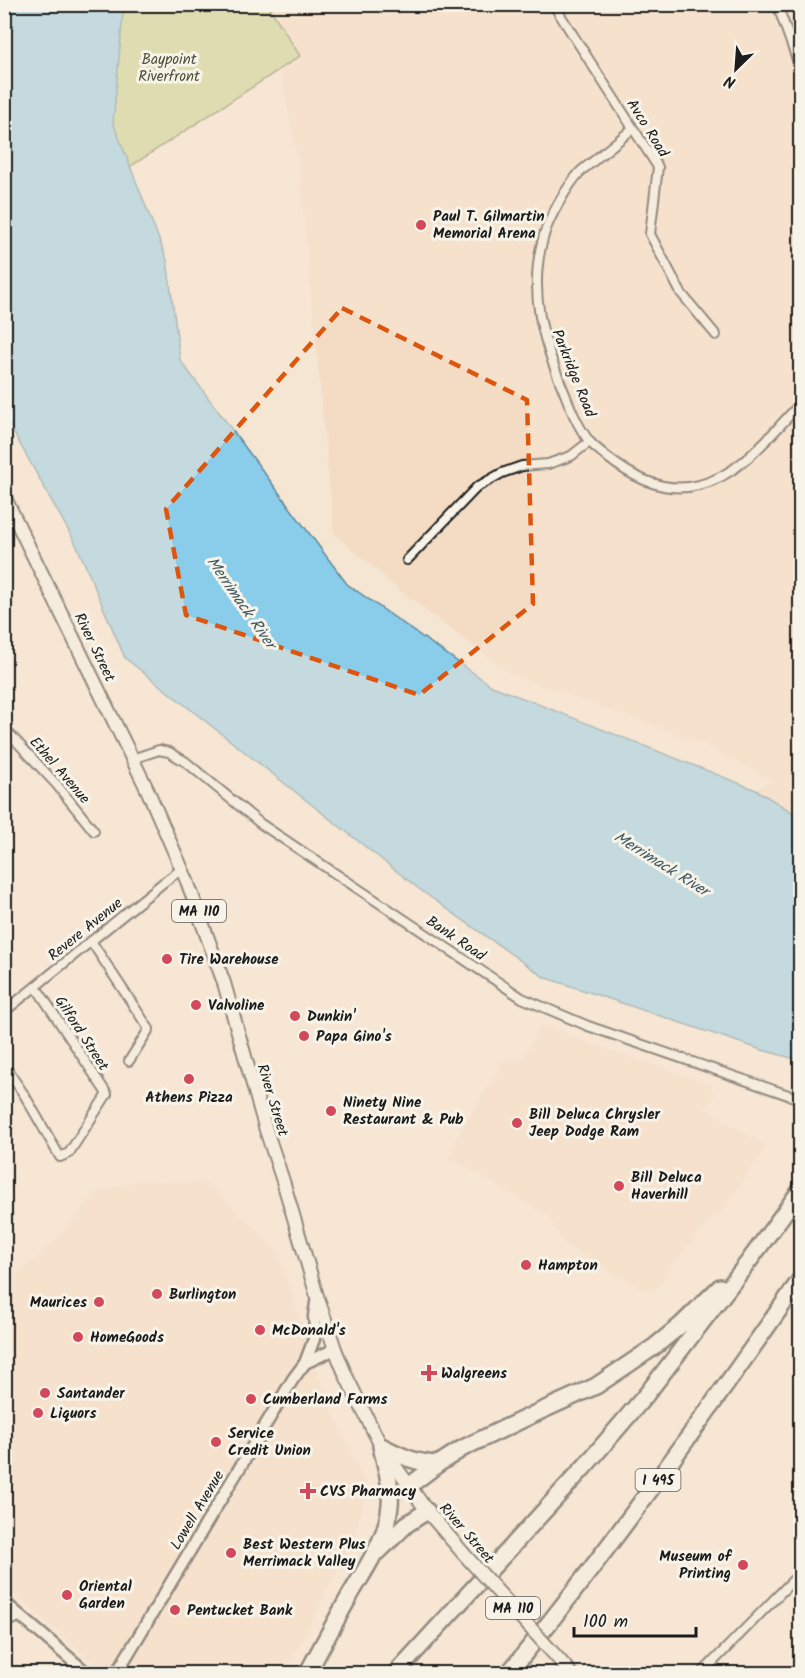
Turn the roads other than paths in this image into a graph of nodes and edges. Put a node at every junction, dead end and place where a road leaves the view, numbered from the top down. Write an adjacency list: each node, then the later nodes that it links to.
1 (553, 4): 4 (street, Avco Road)
2 (777, 4): 3 (street)
3 (801, 68)
4 (632, 129): 5 (street, Avco Road); 7 (street, Parkridge Road)
5 (716, 335)
6 (801, 404): 7 (street, Parkridge Road)
7 (589, 442): 9 (street)
8 (4, 496): 11 (main road, River Street / MA 110)
9 (408, 560)
10 (4, 728): 12 (street, Ethel Avenue)
11 (132, 759): 13 (main road, River Street / MA 110); 19 (street, Bank Road)
12 (94, 831)
13 (182, 868): 14 (street, Revere Avenue); 23 (main road, River Street / MA 110)
14 (91, 941): 15 (street, Revere Avenue); 17 (street)
15 (36, 987): 16 (street, Revere Avenue); 18 (street, Gilford Street)
16 (4, 1012)
17 (129, 1061)
18 (4, 1065)
19 (797, 1098)
20 (801, 1191): 21 (highway)
21 (749, 1261): 27 (highway); 35 (highway)
22 (801, 1280): 37 (highway, I 495)
23 (317, 1296): 24 (main road, River Street / MA 110); 25 (main road, Lowell Avenue)
24 (335, 1349): 25 (main road); 26 (main road, River Street / MA 110)
25 (305, 1363): 39 (main road, Lowell Avenue)
26 (381, 1446): 27 (highway); 28 (main road, River Street / MA 110); 30 (highway)
27 (438, 1464): 28 (highway)
28 (409, 1486): 29 (main road, River Street / MA 110)
29 (427, 1511): 30 (highway); 36 (main road, River Street / MA 110, bridge)
30 (375, 1555): 40 (highway)
31 (801, 1572): 43 (street)
32 (4, 1602): 33 (main road)
33 (21, 1616): 34 (street); 38 (main road)
34 (4, 1624)
35 (424, 1641): 41 (highway); 42 (highway)
36 (567, 1669)
37 (509, 1673)
38 (88, 1674)
39 (116, 1674)
40 (307, 1674)
41 (385, 1674)
42 (395, 1674)
43 (700, 1674)

